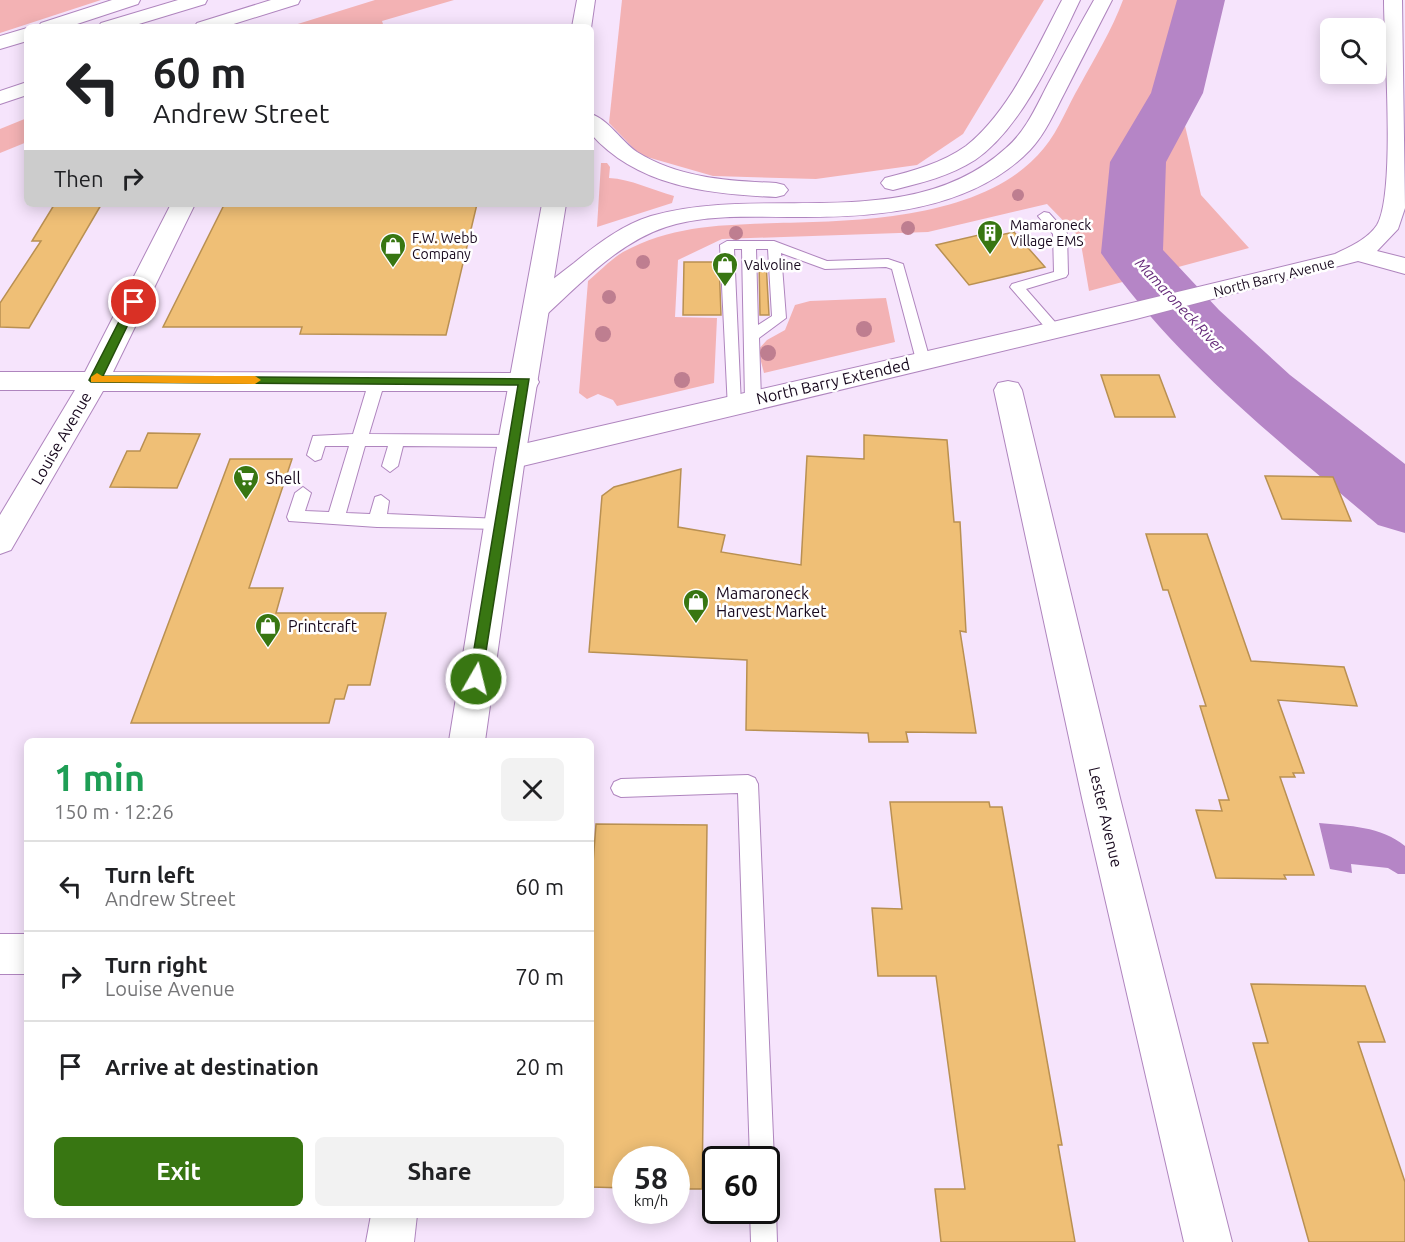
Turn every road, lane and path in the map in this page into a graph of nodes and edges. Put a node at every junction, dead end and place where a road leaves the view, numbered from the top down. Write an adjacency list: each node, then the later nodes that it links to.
1 (131, 0): 8 (main road)
2 (198, 0): 9 (main road)
3 (291, 0): 10 (main road)
4 (586, 0): 11 (main road)
5 (1071, 0): 18 (main road)
6 (1103, 0): 26 (main road)
7 (1393, 0): 24 (main road, North Barry Avenue)
8 (57, 24)
9 (118, 24)
10 (214, 24)
11 (582, 24)
12 (24, 35): 13 (main road)
13 (0, 43)
14 (24, 54): 15 (main road)
15 (0, 62)
16 (24, 89): 17 (main road)
17 (0, 98)
18 (594, 125)
19 (182, 207): 31 (main road, Louise Avenue)
20 (554, 207): 26 (main road)
21 (1044, 216): 28 (lane)
22 (749, 245): 23 (lane); 29 (lane); 36 (lane)
23 (774, 245): 29 (lane); 30 (lane)
24 (1355, 253): 25 (main road); 27 (main road, North Barry Avenue)
25 (1405, 266)
26 (537, 309): 34 (main road)
27 (1143, 310): 28 (main road, North Barry Extended)
28 (1055, 330): 30 (main road, North Barry Extended)
29 (751, 336): 36 (lane)
30 (923, 360): 36 (main road, North Barry Extended)
31 (95, 380): 32 (main road); 33 (main road); 47 (main road, Louise Avenue)
32 (0, 381)
33 (378, 381): 34 (main road); 37 (lane)
34 (525, 381): 39 (main road)
35 (1008, 390): 57 (main road, Lester Avenue)
36 (743, 403): 39 (main road, North Barry Extended)
37 (359, 440): 38 (lane); 40 (lane); 44 (lane)
38 (397, 440): 39 (lane); 41 (lane)
39 (512, 449): 46 (main road)
40 (315, 455)
41 (390, 466)
42 (303, 493): 44 (lane)
43 (381, 501): 45 (lane)
44 (336, 518): 45 (lane)
45 (377, 521): 46 (lane)
46 (500, 525): 48 (main road)
47 (0, 542)
48 (467, 738)
49 (621, 788): 52 (lane)
50 (0, 954): 51 (main road)
51 (24, 954)
52 (761, 1146)
53 (394, 1218): 55 (main road)
54 (763, 1224): 56 (lane)
55 (390, 1242)
56 (764, 1242)
57 (1208, 1242)

